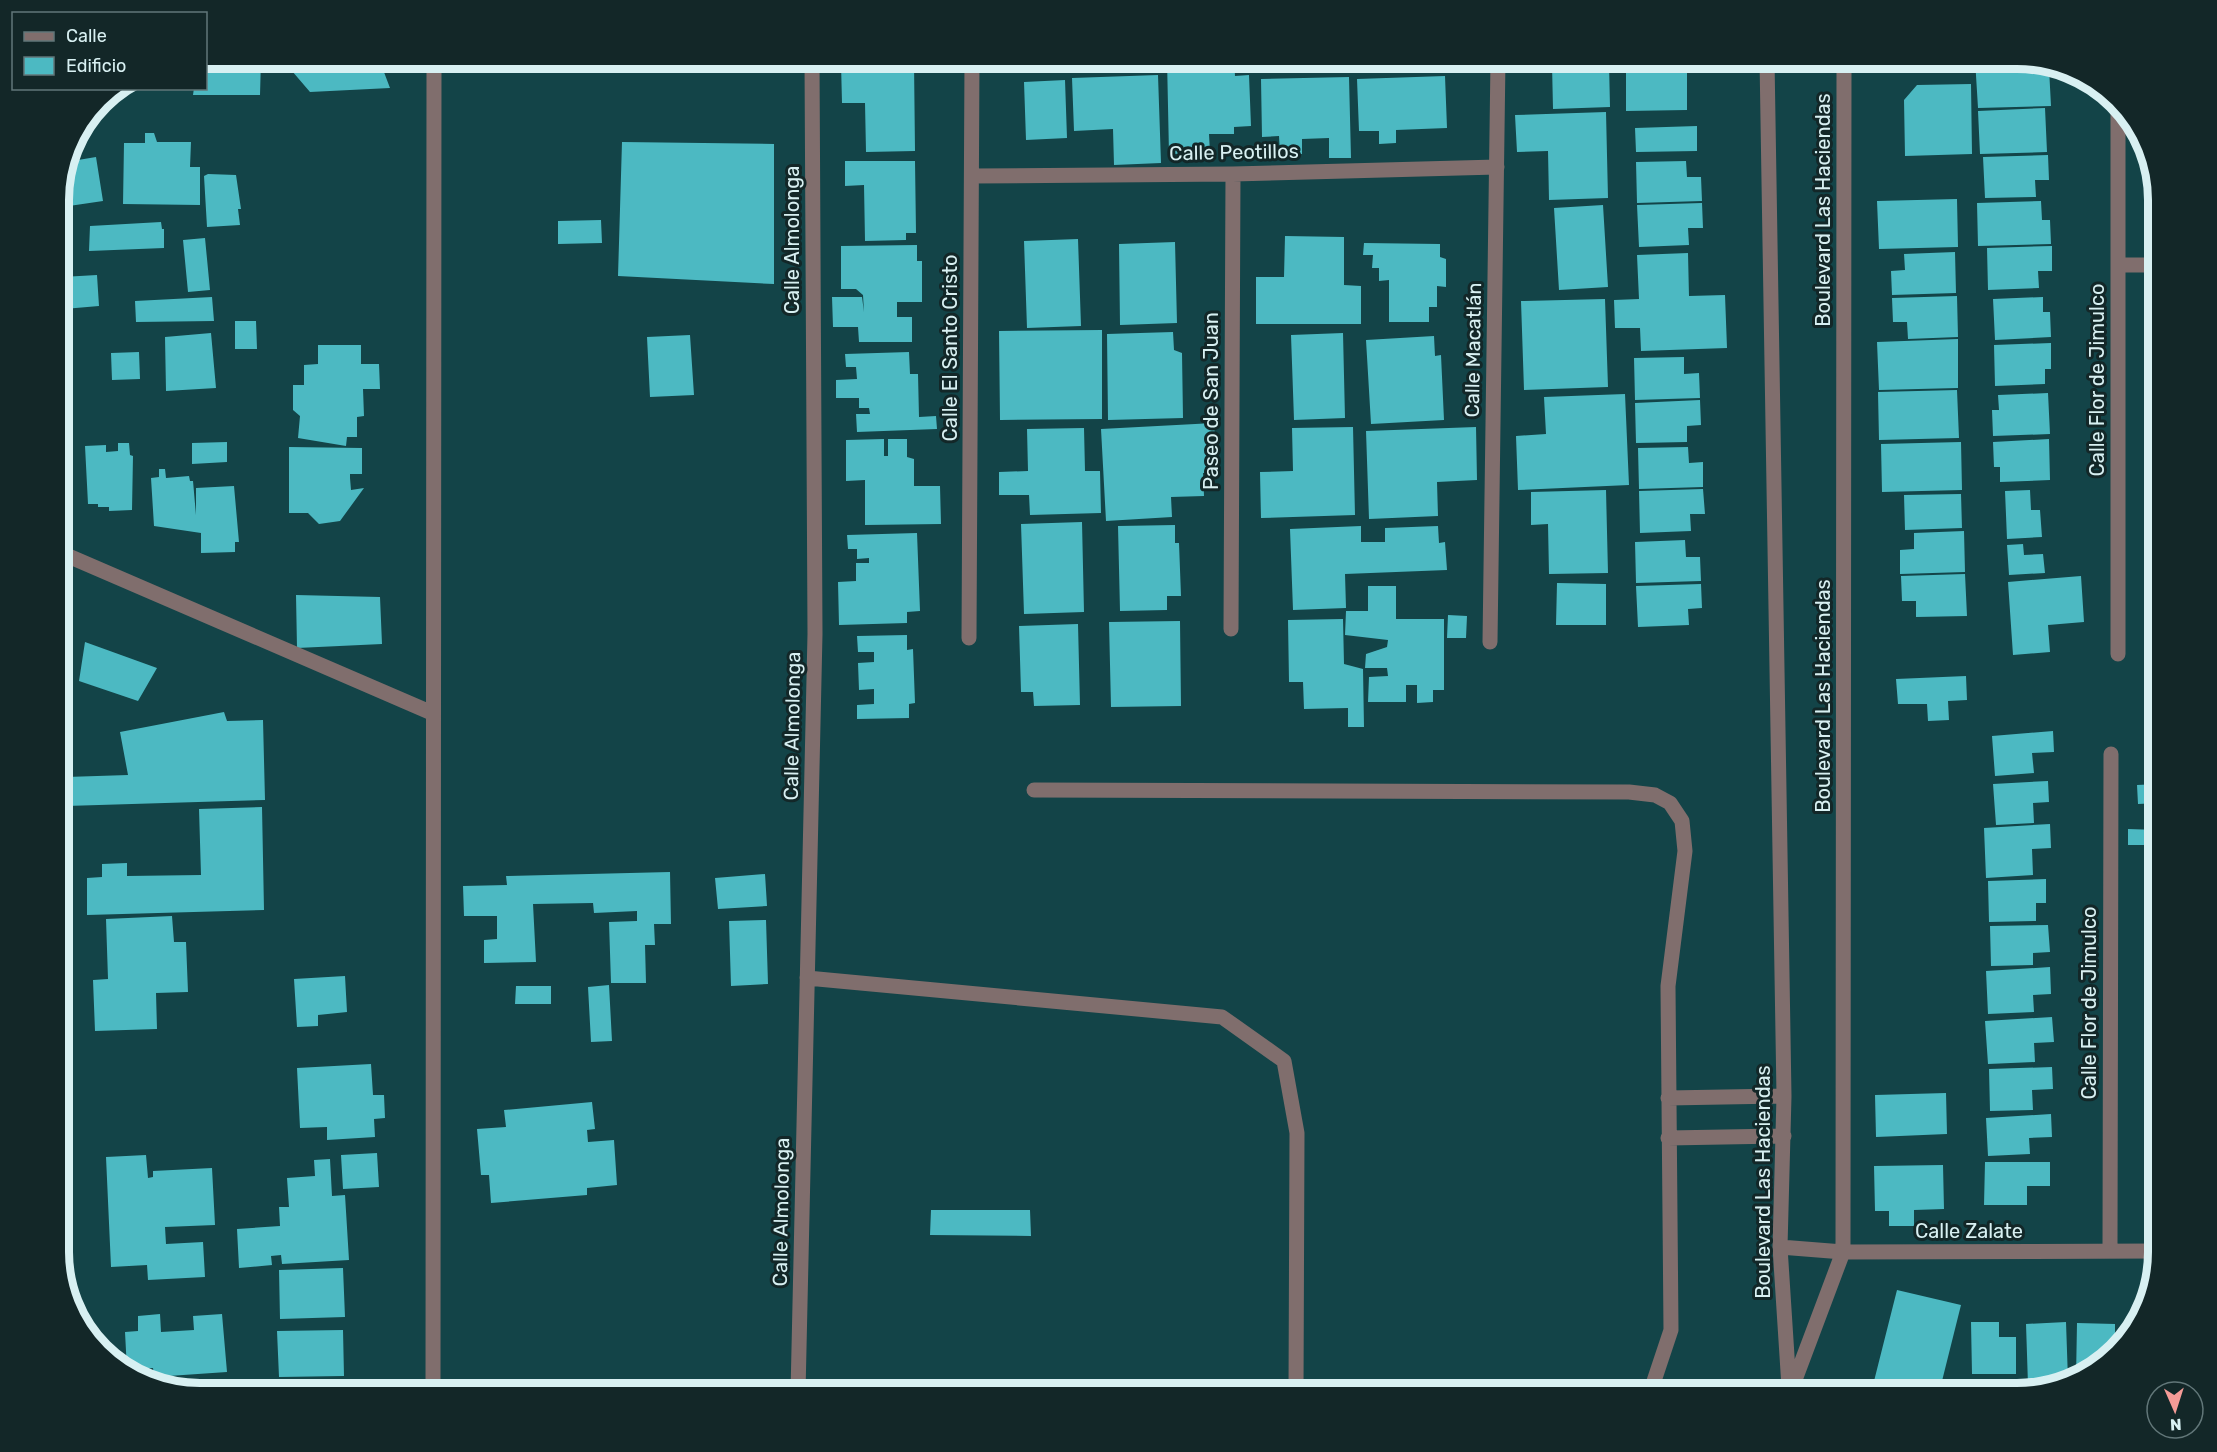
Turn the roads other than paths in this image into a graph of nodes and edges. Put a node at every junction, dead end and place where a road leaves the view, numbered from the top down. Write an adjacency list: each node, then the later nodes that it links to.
1 (434, 69): 18 (street)
2 (812, 69): 21 (street, Calle Almolonga)
3 (972, 69): 10 (street, Calle El Santo Cristo)
4 (1498, 69): 8 (street, Calle Macatlán)
5 (1767, 69): 22 (street, Boulevard Las Haciendas)
6 (1844, 69): 29 (street, Boulevard Las Haciendas)
7 (2118, 118): 11 (street, Calle Flor de Jimulco)
8 (1497, 167): 9 (street, Calle Peotillos); 16 (street, Calle Macatlán)
9 (1233, 174): 10 (street, Calle Peotillos); 14 (street, Paseo de San Juan)
10 (972, 176): 15 (street, Calle El Santo Cristo)
11 (2118, 265): 12 (street); 17 (street, Calle Flor de Jimulco)
12 (2148, 265)
13 (69, 556): 18 (street)
14 (1231, 629)
15 (969, 638)
16 (1490, 642)
17 (2118, 654)
18 (432, 713): 30 (street)
19 (2111, 754): 27 (street, Calle Flor de Jimulco)
20 (1034, 790): 23 (street)
21 (807, 978): 31 (street, Calle Almolonga); 32 (street)
22 (1784, 1096): 23 (street); 24 (street, Boulevard Las Haciendas)
23 (1668, 1098): 25 (street)
24 (1784, 1136): 25 (street); 26 (street, Boulevard Las Haciendas)
25 (1668, 1138): 33 (street)
26 (1780, 1247): 29 (street, Calle Zalate); 34 (street, Boulevard Las Haciendas)
27 (2110, 1251): 28 (street, Calle Zalate); 29 (street, Calle Zalate)
28 (2148, 1251)
29 (1843, 1252): 35 (street, Boulevard Las Haciendas)
30 (434, 1383)
31 (798, 1383)
32 (1296, 1383)
33 (1654, 1383)
34 (1789, 1383)
35 (1794, 1383)

